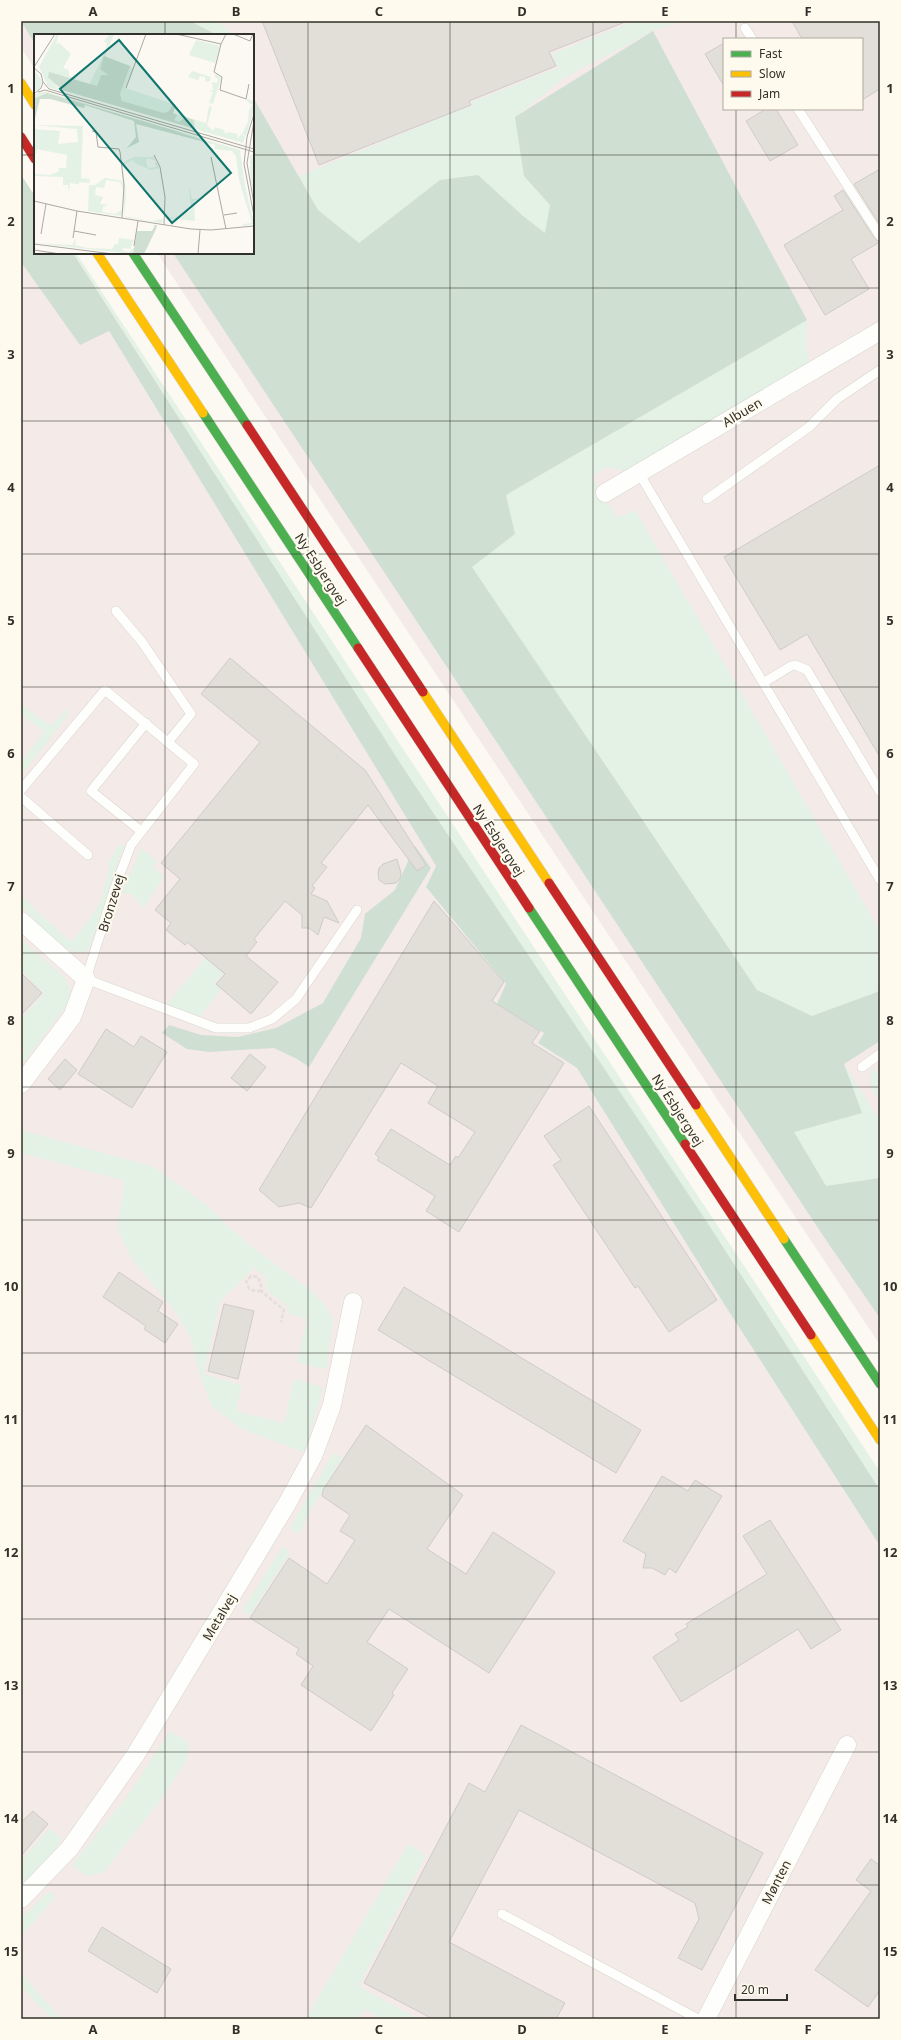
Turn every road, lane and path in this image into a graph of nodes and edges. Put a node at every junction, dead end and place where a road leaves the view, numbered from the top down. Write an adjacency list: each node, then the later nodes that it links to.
1 (745, 28): 2 (lane)
2 (751, 38)
3 (21, 83): 4 (street)
4 (34, 102)
5 (799, 110): 8 (lane)
6 (21, 137): 7 (street)
7 (34, 157)
8 (880, 236)
9 (98, 254): 36 (street, Ny Esbjergvej)
10 (134, 254): 35 (street, Ny Esbjergvej)
11 (880, 330): 13 (street, Albuen)
12 (880, 370): 15 (lane)
13 (639, 473): 14 (street, Albuen); 17 (lane)
14 (605, 493)
15 (706, 499)
16 (116, 611): 19 (lane)
17 (763, 683): 21 (lane); 25 (lane)
18 (146, 723): 19 (lane); 20 (lane); 23 (lane)
19 (168, 742): 23 (lane, Bronzevej)
20 (21, 790)
21 (880, 792)
22 (21, 797): 24 (lane)
23 (142, 831): 28 (lane, Bronzevej)
24 (88, 855)
25 (880, 880)
26 (357, 910): 28 (lane)
27 (21, 921): 28 (street)
28 (86, 978): 31 (street, Bronzevej)
29 (880, 1054): 30 (lane)
30 (862, 1067)
31 (21, 1084)
32 (261, 1291): 32 (path); 34 (path)
33 (353, 1302): 38 (street, Metalvej)
34 (281, 1322)
35 (880, 1384)
36 (880, 1440)
37 (847, 1745): 41 (street, Mønten)
38 (21, 1899)
39 (502, 1914): 40 (lane)
40 (698, 2019)
41 (706, 2019)

